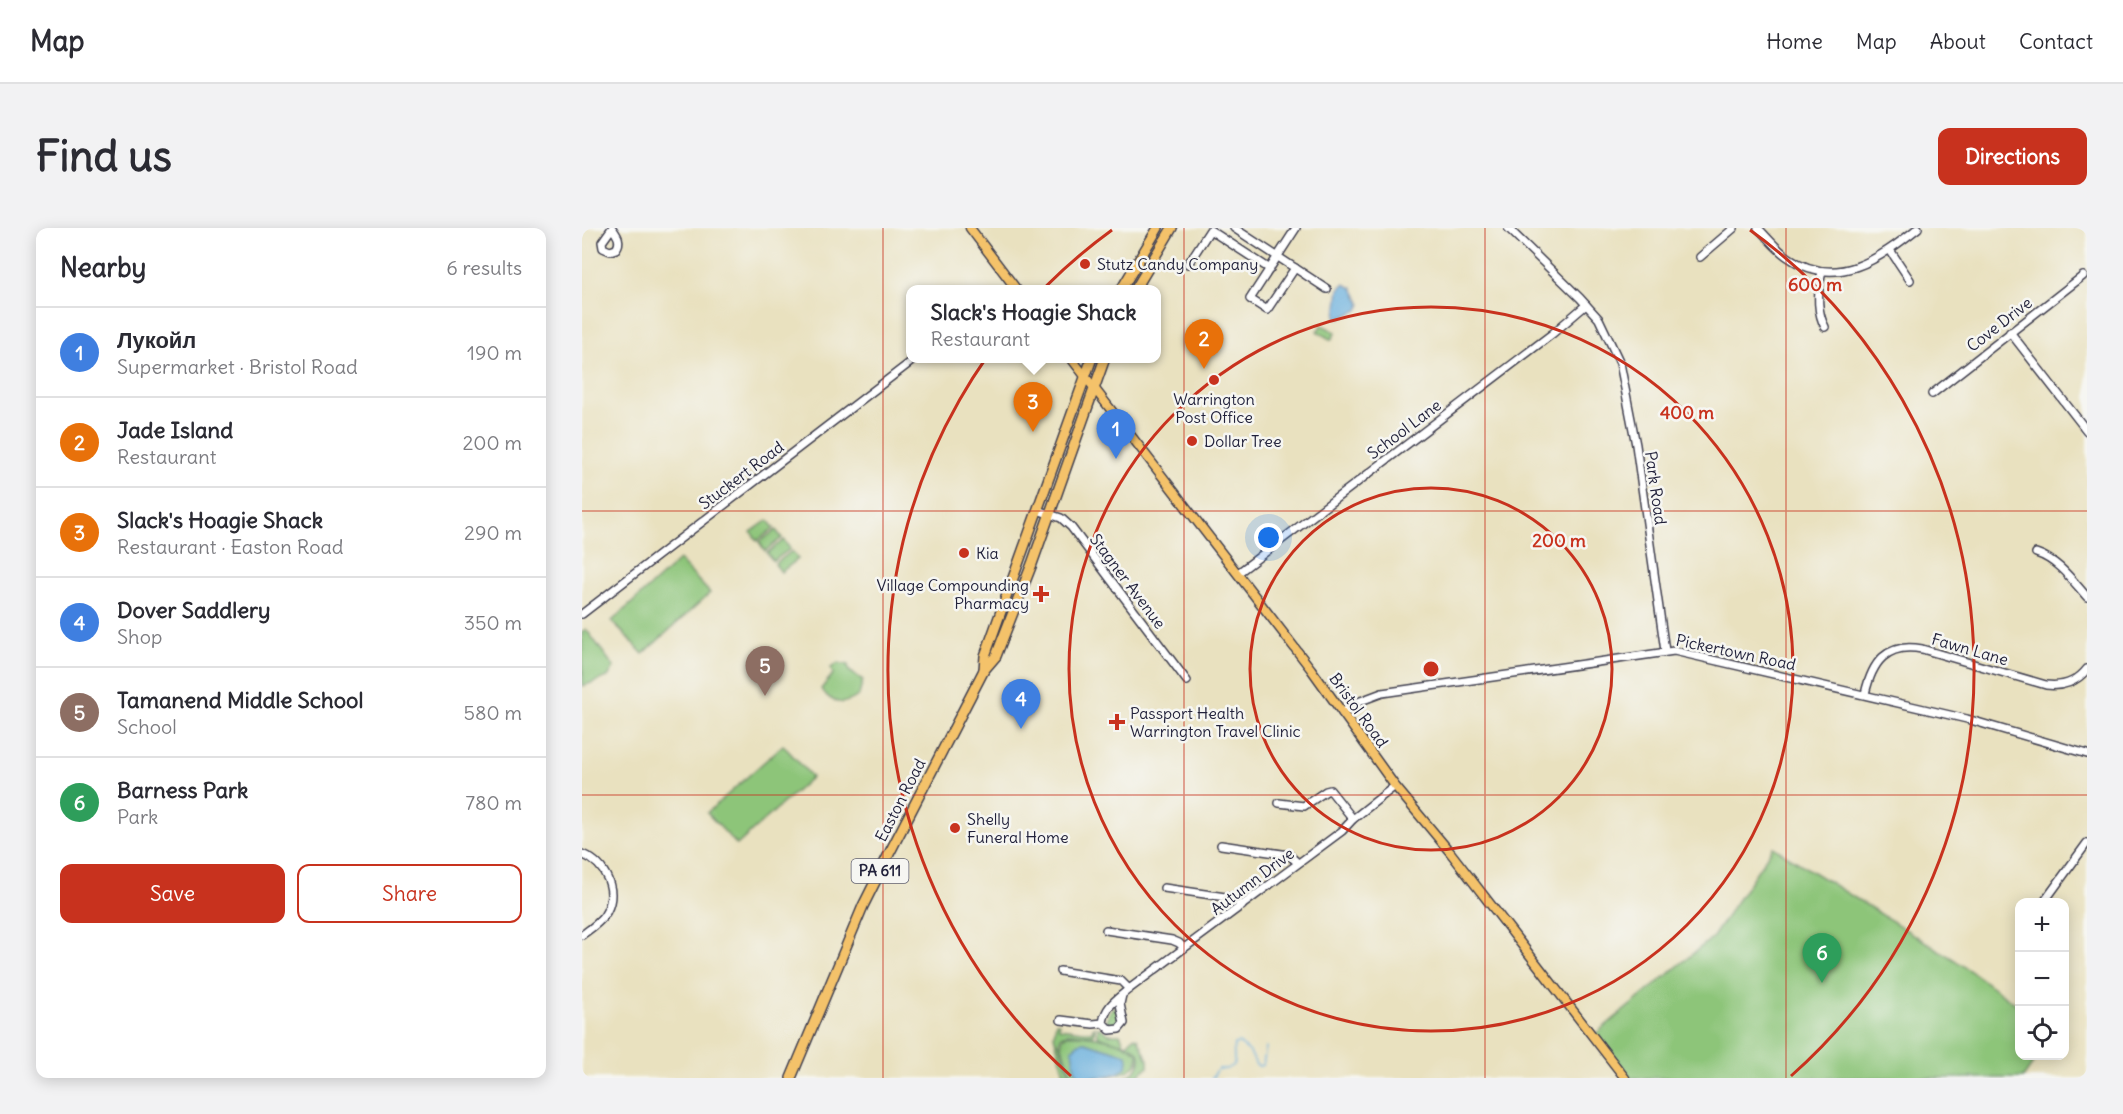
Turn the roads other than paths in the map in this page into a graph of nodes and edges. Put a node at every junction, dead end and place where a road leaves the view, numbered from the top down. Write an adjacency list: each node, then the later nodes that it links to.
1 (970, 228): 20 (main road)
2 (1158, 228): 21 (highway)
3 (1172, 228): 22 (highway)
4 (1296, 228): 12 (street)
5 (1508, 228): 24 (street, Park Road)
6 (1734, 228): 13 (street)
7 (1758, 228): 17 (street)
8 (1918, 228): 11 (street)
9 (1235, 229): 10 (street); 12 (street)
10 (1228, 242): 14 (street); 16 (street)
11 (1890, 250): 17 (street); 19 (street)
12 (1278, 257): 15 (street); 16 (street)
13 (1700, 257)
14 (1188, 264)
15 (1295, 268): 16 (street); 23 (street)
16 (1270, 269)
17 (1822, 271): 25 (street)
18 (2083, 276): 26 (street, Cove Drive)
19 (1910, 280)
20 (1010, 285)
21 (1125, 285)
22 (1138, 285)
23 (1327, 289)
24 (1586, 305): 38 (street, School Lane); 41 (street, Park Road)
25 (1825, 327)
26 (2010, 332): 33 (street, Cove Drive); 34 (street)
27 (909, 363): 40 (street, Stuckert Road)
28 (1074, 363): 31 (main road, Bristol Road)
29 (1090, 363): 31 (highway, Easton Road / PA 611)
30 (1103, 363): 32 (highway, Easton Road / PA 611)
31 (1085, 378): 32 (main road, Bristol Road); 35 (highway, Easton Road / PA 611)
32 (1094, 389): 36 (highway, Easton Road / PA 611); 38 (main road, Bristol Road)
33 (1932, 394)
34 (2087, 431)
35 (1037, 510): 36 (street, Stagner Avenue); 43 (highway, Easton Road / PA 611)
36 (1049, 514): 43 (highway, Easton Road / PA 611); 44 (street, Stagner Avenue)
37 (2036, 553): 39 (street)
38 (1238, 573): 46 (main road, Bristol Road)
39 (2087, 597)
40 (582, 614)
41 (1665, 651): 45 (street, Pickertown Road); 46 (street, Pickertown Road)
42 (2087, 669): 45 (street, Fawn Lane)
43 (984, 670): 66 (highway, Easton Road / PA 611)
44 (1187, 681)
45 (1865, 694): 47 (street, Pickertown Road)
46 (1342, 713): 48 (main road, Bristol Road)
47 (2087, 754)
48 (1395, 786): 50 (street, Autumn Drive); 67 (main road, Bristol Road)
49 (1279, 803): 50 (street)
50 (1353, 819): 54 (street, Autumn Drive)
51 (2087, 843): 56 (street)
52 (1221, 845): 54 (street)
53 (582, 854): 59 (street)
54 (1298, 863): 57 (street, Autumn Drive)
55 (1164, 888): 57 (street)
56 (2048, 898)
57 (1242, 906): 60 (street, Autumn Drive)
58 (1106, 930): 60 (street)
59 (582, 935)
60 (1184, 948): 62 (street, Autumn Drive)
61 (1059, 971): 62 (street)
62 (1129, 989): 63 (street, Autumn Drive)
63 (1122, 994): 65 (street, Autumn Drive); 65 (street)
64 (1061, 1020): 65 (street)
65 (1103, 1023)
66 (791, 1078)
67 (1625, 1078)

